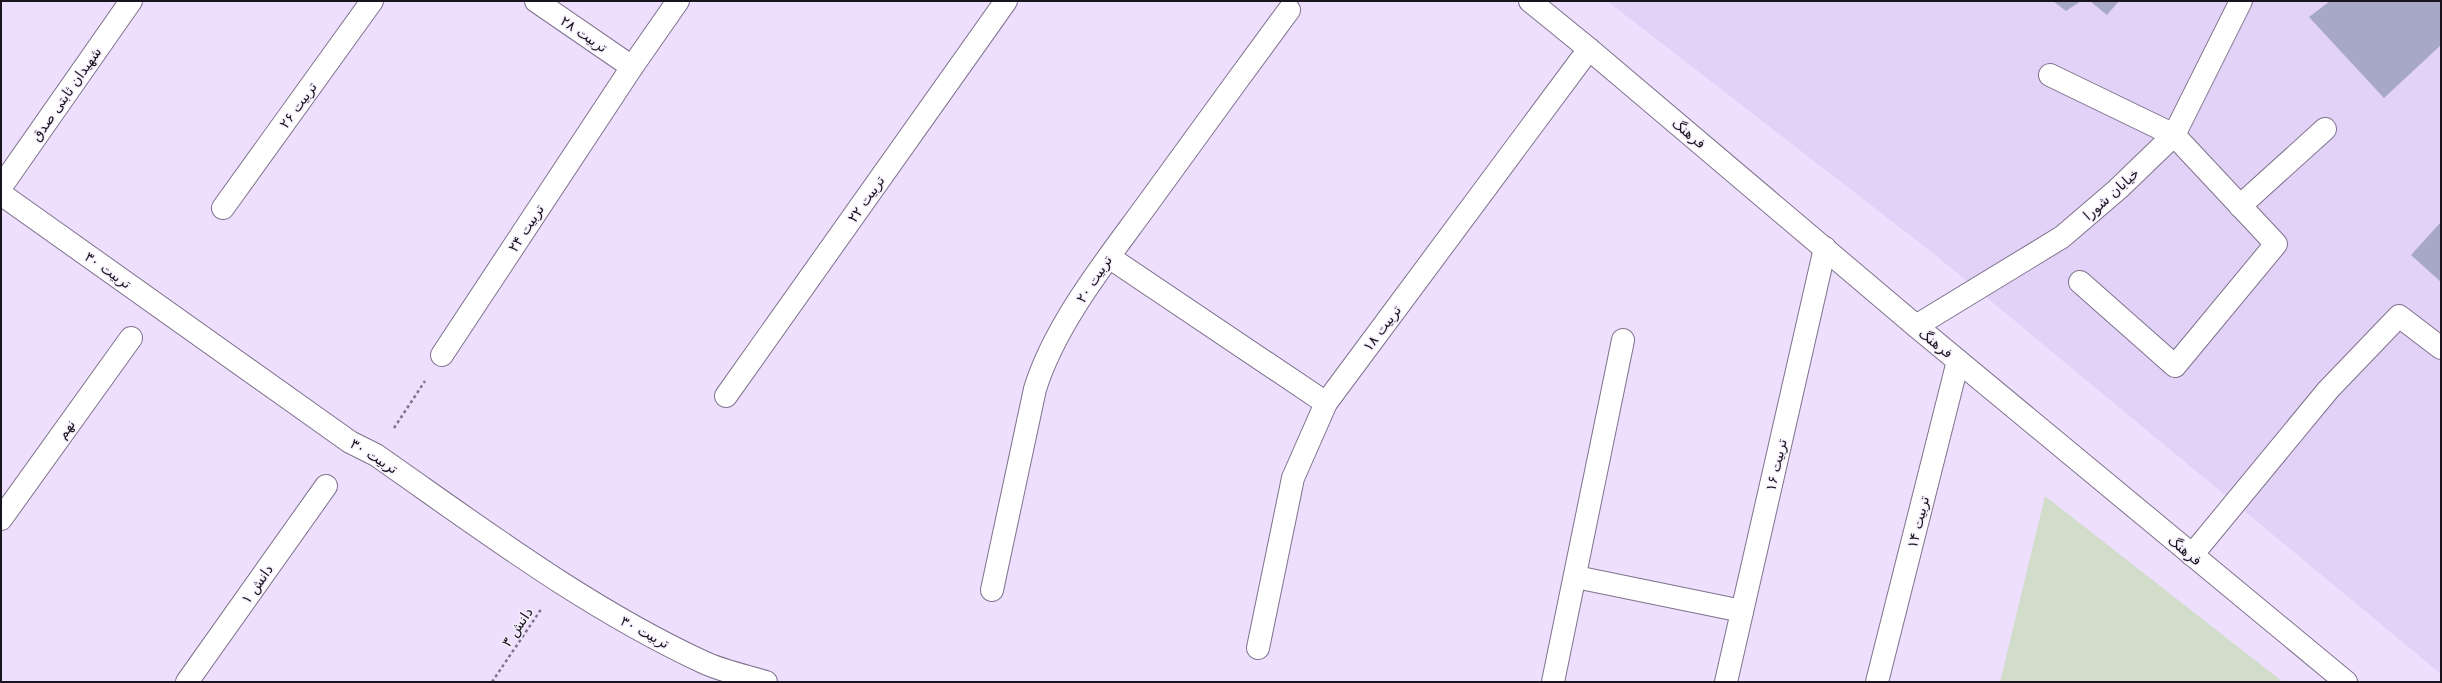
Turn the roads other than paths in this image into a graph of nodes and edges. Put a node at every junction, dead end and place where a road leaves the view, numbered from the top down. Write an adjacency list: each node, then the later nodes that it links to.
1 (131, 1): 14 (street, شهیدان ثابتی صدق)
2 (372, 1): 17 (street, تربیت ۲۶)
3 (536, 1): 10 (street, تربیت ۲۸)
4 (678, 1): 10 (street, تربیت ۲۴)
5 (1006, 1): 27 (street, تربیت ۲۲)
6 (1530, 1): 9 (street, فرهنگ)
7 (2241, 1): 13 (street, خیابان شورا)
8 (1289, 10): 19 (street, تربیت ۲۰)
9 (1589, 48): 18 (street, فرهنگ); 28 (street, تربیت ۱۸)
10 (632, 67): 25 (street, تربیت ۲۴)
11 (2050, 74): 13 (street)
12 (2325, 129): 16 (street)
13 (2174, 135): 16 (street); 21 (street, خیابان شورا)
14 (1, 187)
15 (1, 194): 37 (street, تربیت ۳۰)
16 (2240, 206): 20 (street)
17 (223, 208)
18 (1825, 248): 21 (street, فرهنگ); 34 (street, تربیت ۱۶)
19 (1109, 257): 28 (street); 33 (street, تربیت ۲۰)
20 (2080, 282)
21 (1916, 326): 26 (street, فرهنگ)
22 (131, 338): 30 (street, نهم)
23 (1623, 340): 32 (street)
24 (2441, 348): 31 (street)
25 (442, 356)
26 (1958, 361): 31 (street, فرهنگ); 40 (street, تربیت ۱۴)
27 (726, 396)
28 (1326, 404): 35 (street, تربیت ۱۸)
29 (326, 486): 36 (street, دانش ۱)
30 (1, 519)
31 (2192, 556): 41 (street, فرهنگ)
32 (1576, 577): 34 (street); 38 (street)
33 (992, 590)
34 (1742, 611): 39 (street, تربیت ۱۶)
35 (1258, 648)
36 (187, 682)
37 (766, 682)
38 (1553, 682)
39 (1726, 682)
40 (1877, 682)
41 (2346, 682)

